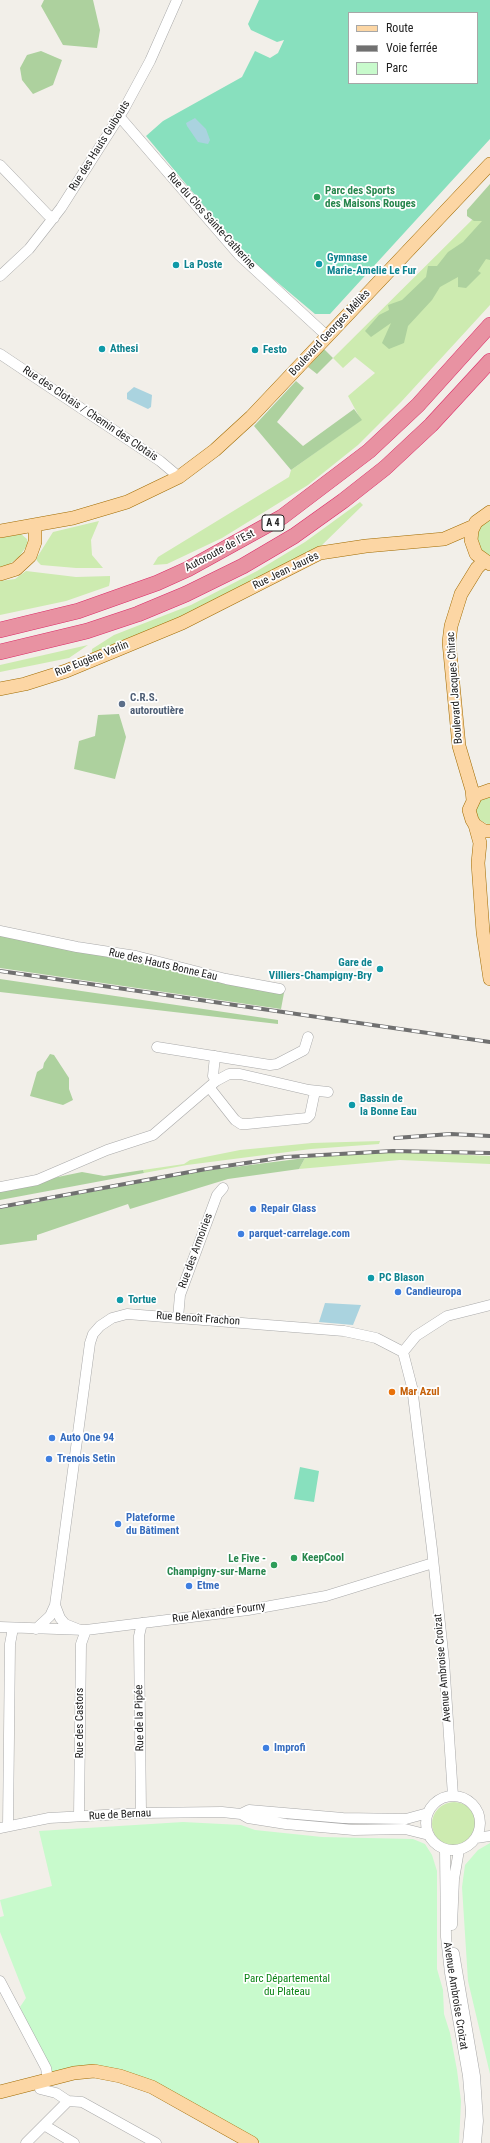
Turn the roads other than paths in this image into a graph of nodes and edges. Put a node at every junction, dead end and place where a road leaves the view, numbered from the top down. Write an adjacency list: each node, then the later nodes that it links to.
1 (178, 0): 2 (street, Rue des Hauts Guibouts)
2 (119, 116): 5 (street, Rue des Hauts Guibouts); 8 (street, Rue du Clos Sainte-Catherine)
3 (490, 164): 8 (main road, Boulevard Georges Méliès)
4 (0, 165): 5 (street)
5 (54, 218): 6 (street, Rue des Hauts Guibouts)
6 (0, 276)
7 (490, 326): 21 (highway, Autoroute de l’Est / A 4)
8 (327, 336): 11 (main road, Boulevard Georges Méliès)
9 (0, 354): 11 (street, Rue des Clotais / Chemin des Clotais)
10 (490, 361): 22 (highway, Autoroute de l’Est / A 4)
11 (179, 477): 13 (main road, Boulevard Georges Méliès)
12 (488, 511): 14 (main road, Rue Jean Jaurès)
13 (35, 525): 15 (main road, Boulevard Georges Méliès); 19 (main road)
14 (474, 526): 16 (main road, Rue Jean Jaurès); 17 (main road)
15 (0, 531)
16 (444, 539): 17 (main road, Rue Jean Jaurès); 20 (main road, Rue Jean Jaurès)
17 (472, 546): 18 (main road)
18 (487, 562): 24 (main road, Boulevard Jacques Chirac)
19 (0, 574)
20 (182, 622): 23 (main road, Rue Eugène Varlin)
21 (0, 630)
22 (0, 652)
23 (0, 689)
24 (468, 775): 25 (main road); 26 (main road, Boulevard Jacques Chirac)
25 (490, 789): 26 (main road)
26 (472, 800): 27 (main road, Boulevard Jacques Chirac)
27 (476, 825): 28 (main road); 29 (main road, Boulevard Jacques Chirac)
28 (490, 832): 29 (main road)
29 (480, 844): 31 (main road, Boulevard Jacques Chirac)
30 (0, 931): 32 (street, Rue des Hauts Bonne Eau)
31 (490, 979)
32 (280, 989)
33 (308, 1037): 36 (street)
34 (157, 1047): 35 (street)
35 (215, 1056): 36 (street); 38 (street)
36 (266, 1065): 37 (street)
37 (264, 1079): 38 (street); 39 (street)
38 (212, 1084): 39 (street); 41 (street)
39 (315, 1091): 40 (street)
40 (328, 1092)
41 (0, 1188)
42 (223, 1188): 44 (street, Rue des Armoiries)
43 (490, 1305): 45 (street)
44 (178, 1318): 45 (street, Rue Benoît Frachon); 47 (street, Rue Benoît Frachon)
45 (403, 1352): 46 (street)
46 (433, 1563): 48 (street, Rue Alexandre Fourny); 53 (street, Avenue Ambroise Croizat)
47 (55, 1605): 51 (street); 52 (street)
48 (142, 1623): 52 (street, Rue Alexandre Fourny); 54 (street, Rue de la Pipée)
49 (0, 1627): 50 (street, Rue Alexandre Fourny)
50 (13, 1628): 51 (street, Rue Alexandre Fourny); 59 (street)
51 (36, 1629): 52 (street, Rue Alexandre Fourny)
52 (83, 1630): 57 (street, Rue des Castors)
53 (453, 1796): 55 (street); 58 (street)
54 (141, 1813): 56 (street, Rue de Bernau); 57 (street, Rue de Bernau)
55 (428, 1813): 56 (street, Rue de Bernau); 60 (street)
56 (241, 1814): 60 (street, Rue de Bernau)
57 (79, 1816): 59 (street, Rue de Bernau)
58 (485, 1821): 62 (street)
59 (4, 1827)
60 (429, 1835): 63 (street)
61 (490, 1836): 62 (street)
62 (476, 1838): 64 (street)
63 (445, 1849): 64 (street); 75 (street, Avenue Ambroise Croizat)
64 (459, 1850): 76 (street, Avenue Ambroise Croizat)
65 (0, 1981): 66 (street)
66 (45, 2079): 67 (main road); 68 (main road); 69 (street); 74 (main road)
67 (0, 2092)
68 (0, 2100)
69 (68, 2102): 70 (street); 73 (street)
70 (44, 2125): 71 (street); 72 (street)
71 (26, 2143)
72 (74, 2143)
73 (156, 2143)
74 (252, 2143)
75 (468, 2143)
76 (476, 2143)

